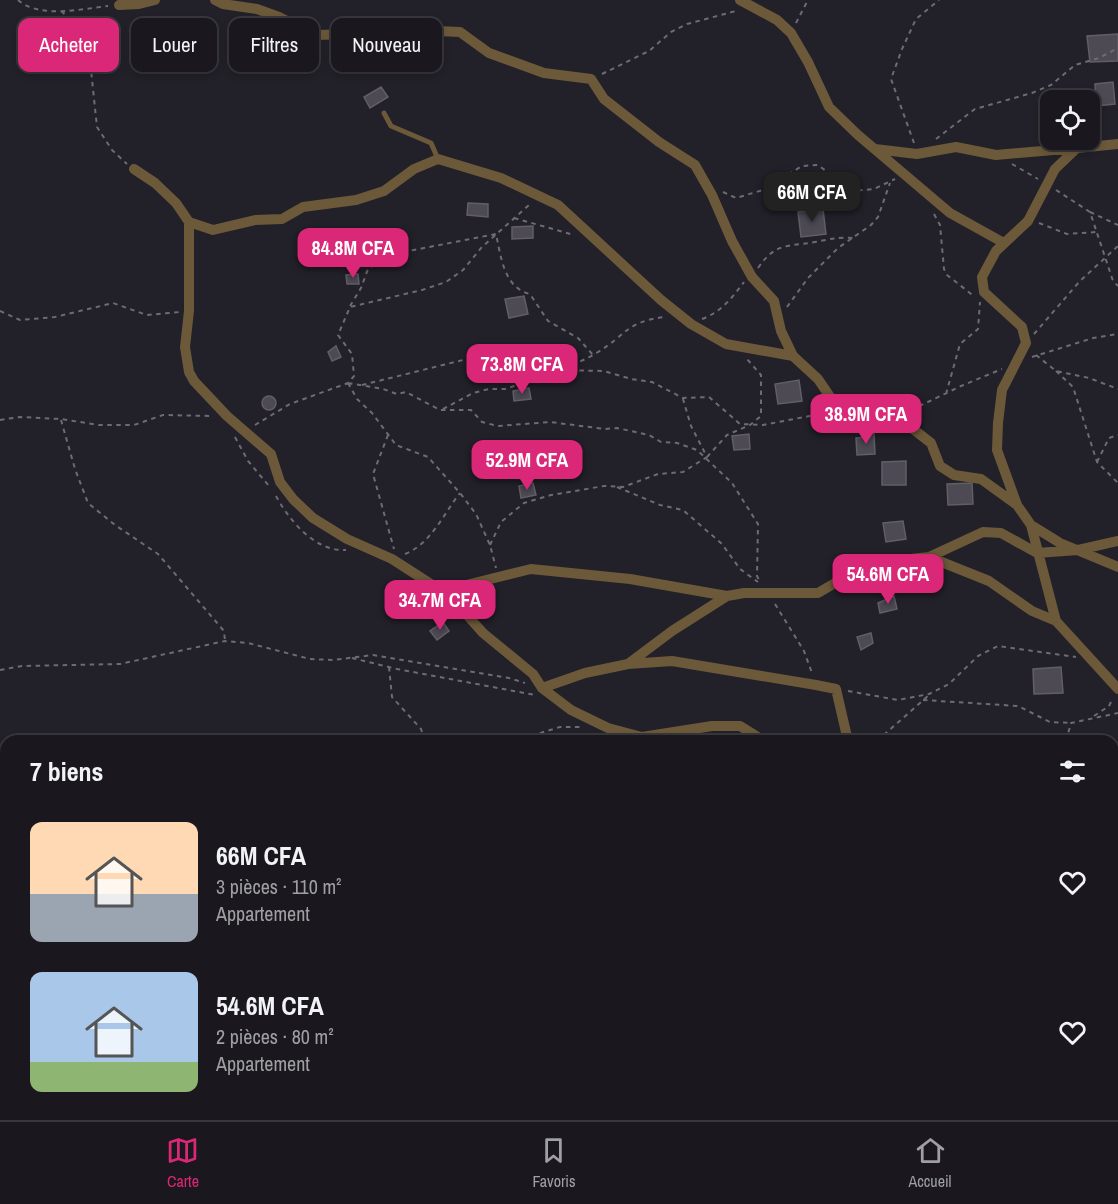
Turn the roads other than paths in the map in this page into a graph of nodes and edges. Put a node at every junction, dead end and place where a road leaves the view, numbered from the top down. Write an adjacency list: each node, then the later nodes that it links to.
1 (155, 0): 4 (street)
2 (215, 0): 15 (street)
3 (745, 3): 8 (street)
4 (119, 5)
5 (384, 113): 11 (lane)
6 (1118, 144): 7 (street)
7 (1100, 146)
8 (875, 149): 9 (street); 14 (street)
9 (1054, 150)
10 (1075, 150): 14 (street)
11 (438, 159): 13 (street); 15 (street)
12 (134, 169): 13 (street)
13 (189, 222): 23 (street)
14 (1004, 243): 16 (street)
15 (793, 356): 16 (street)
16 (1017, 505): 17 (street)
17 (1030, 525): 19 (street); 20 (street)
18 (1118, 541): 19 (street)
19 (1078, 550): 20 (street); 22 (street)
20 (1037, 553): 21 (street); 25 (street)
21 (929, 556): 24 (street); 25 (street)
22 (1118, 567)
23 (442, 591): 24 (street); 27 (street)
24 (727, 596): 26 (street)
25 (1056, 621): 28 (street)
26 (628, 664): 27 (street); 32 (street)
27 (542, 688): 29 (street)
28 (1118, 689)
29 (634, 735)
30 (655, 735): 31 (street)
31 (754, 735)
32 (847, 735)

